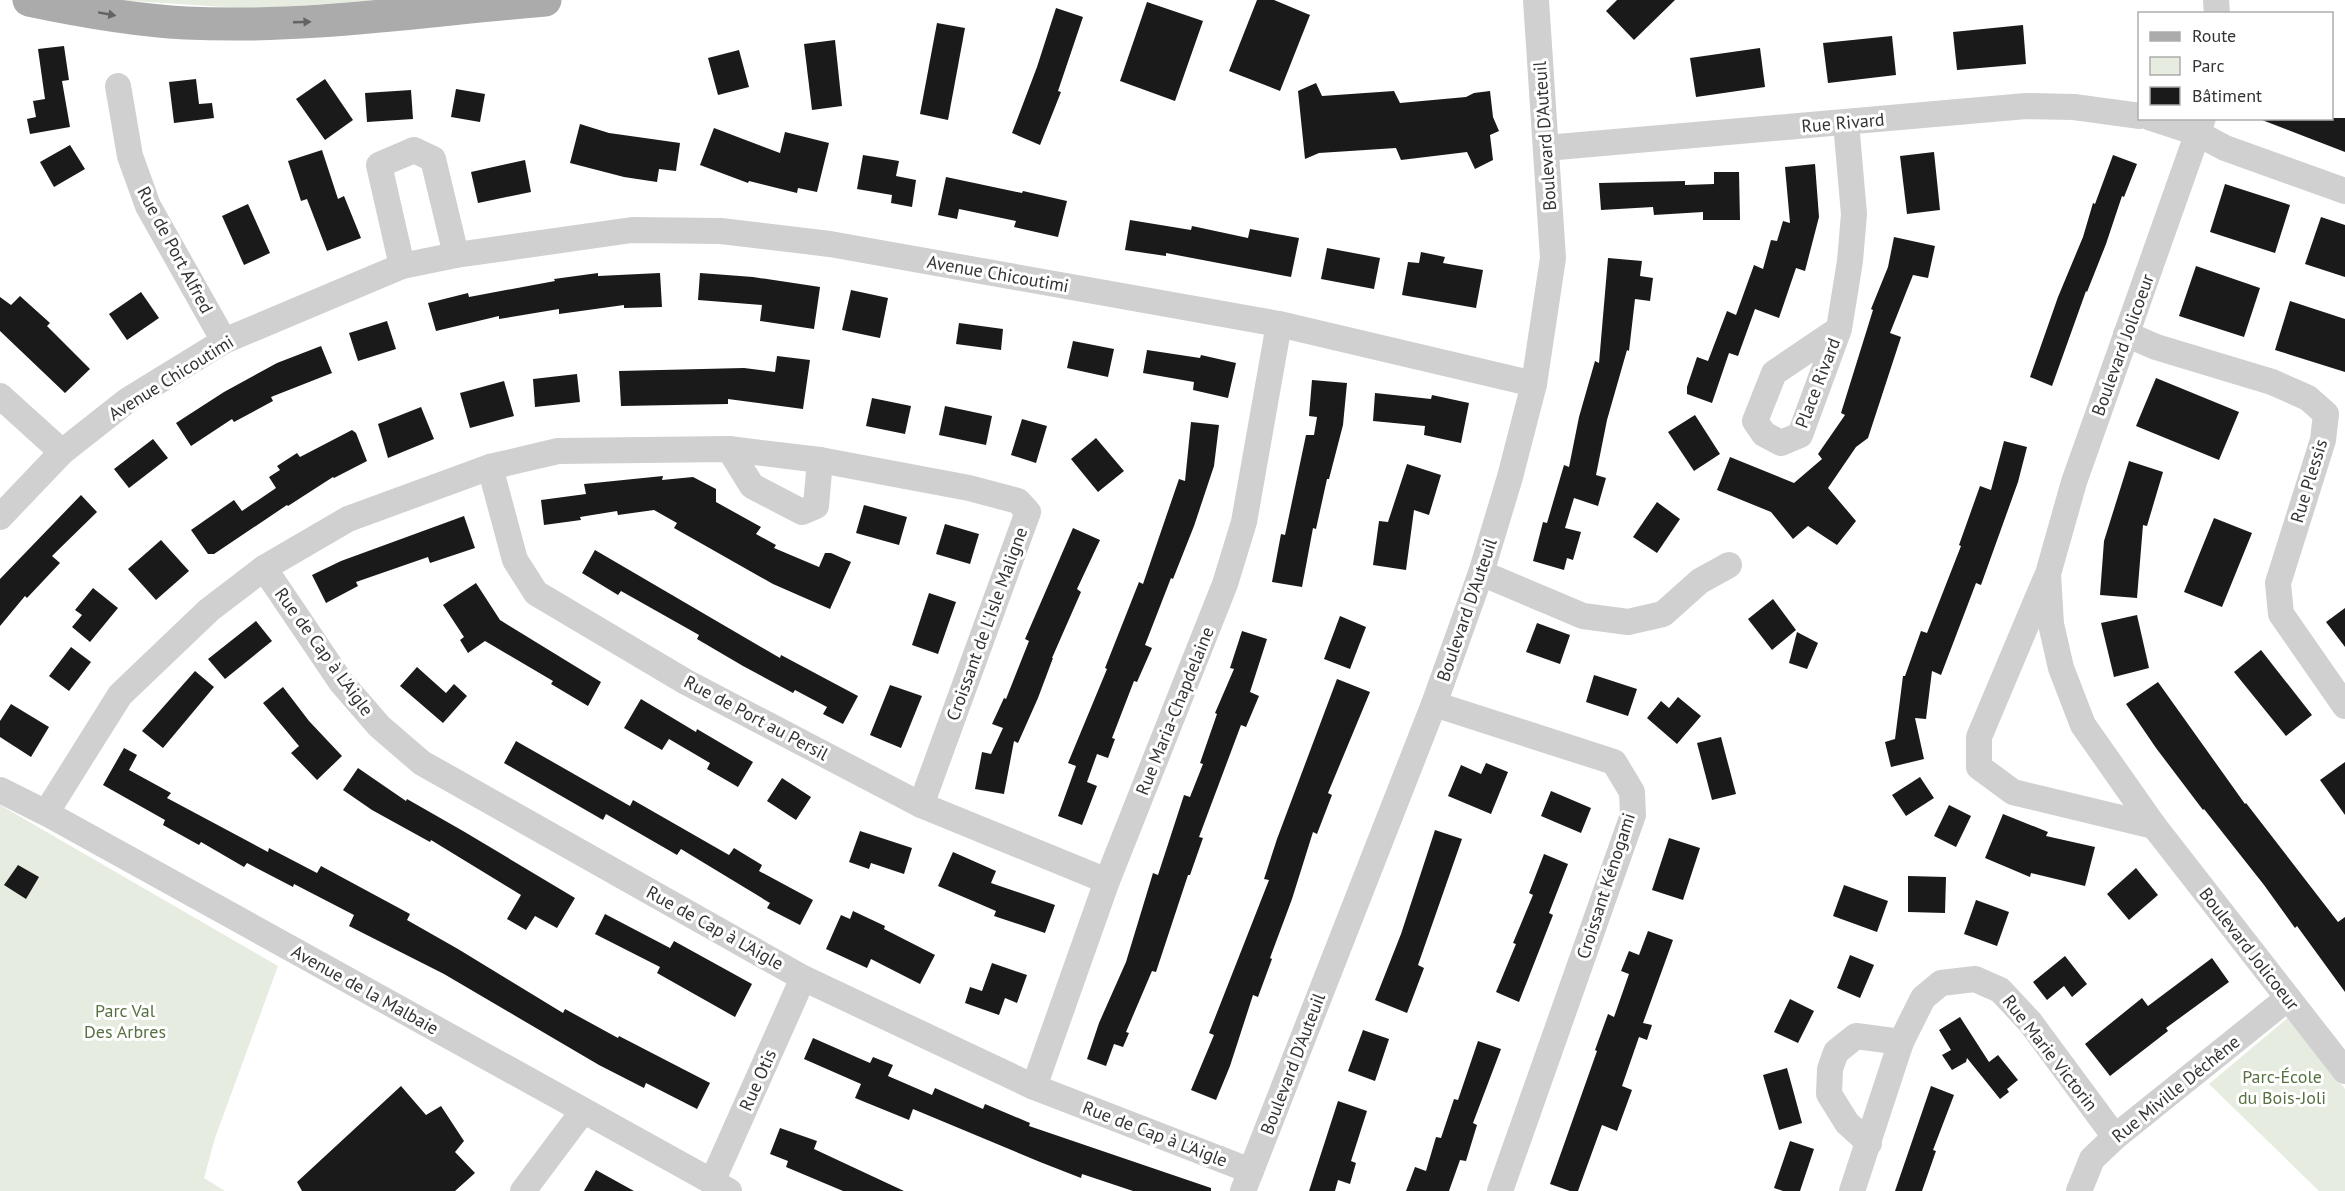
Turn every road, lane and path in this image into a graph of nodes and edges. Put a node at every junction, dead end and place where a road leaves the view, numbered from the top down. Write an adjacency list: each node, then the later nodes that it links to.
1 (29, 0): 2 (main road, one-way to 2)
2 (545, 0)
3 (1536, 0): 9 (street, Boulevard D'Auteuil)
4 (118, 86): 16 (street, Rue de Port Alfred)
5 (2138, 116): 7 (street, Rue Rivard)
6 (2163, 120): 8 (street)
7 (1846, 123): 9 (street, Rue Rivard); 14 (street, Place Rivard)
8 (2200, 126): 10 (street); 15 (street, Boulevard Jolicoeur)
9 (1546, 148): 17 (street, Boulevard D'Auteuil)
10 (2345, 191)
11 (456, 255): 12 (street, Avenue Chicoutimi); 12 (street); 13 (street, Avenue Chicoutimi)
12 (402, 266): 16 (street, Avenue Chicoutimi)
13 (1279, 324): 17 (street, Avenue Chicoutimi); 34 (street, Rue Maria-Chapdelaine)
14 (1839, 329)
15 (2126, 334): 27 (street, Boulevard Jolicoeur); 29 (street, Rue Plessis)
16 (224, 341): 20 (street, Avenue Chicoutimi)
17 (1534, 384): 26 (street, Boulevard D'Auteuil)
18 (0, 396): 20 (street)
19 (729, 449): 21 (street, Croissant de L'Isle Maligne); 21 (street); 22 (street, Croissant de L'Isle Maligne)
20 (62, 452): 23 (street, Avenue Chicoutimi)
21 (820, 460): 31 (street, Croissant de L'Isle Maligne)
22 (490, 467): 25 (street, Croissant de L'Isle Maligne); 31 (street, Rue de Port au Persil)
23 (0, 517)
24 (1729, 566): 26 (street)
25 (264, 568): 32 (street, Croissant de L'Isle Maligne); 35 (street, Rue de Cap à L'Aigle)
26 (1481, 573): 28 (street, Boulevard D'Auteuil)
27 (2048, 574): 33 (street, Boulevard Jolicoeur); 33 (street, Boulevard Jolicoeur)
28 (1434, 704): 43 (street, Boulevard D'Auteuil); 46 (street, Croissant Kénogami)
29 (2345, 706)
30 (0, 790): 32 (street, Avenue de la Malbaie)
31 (921, 805): 34 (street, Rue de Port au Persil)
32 (46, 813): 40 (street, Avenue de la Malbaie)
33 (2154, 826): 36 (street, Boulevard Jolicoeur)
34 (1107, 881): 39 (street, Rue Maria-Chapdelaine)
35 (803, 978): 39 (street, Rue de Cap à L'Aigle); 44 (street, Rue Otis)
36 (2288, 998): 38 (street, Boulevard Jolicoeur); 41 (street, Rue Miville Déchêne)
37 (1901, 1042): 41 (street, Rue Marie Victorin); 42 (street, Rue Marie Victorin); 42 (street)
38 (2345, 1071)
39 (1034, 1087): 43 (street, Rue de Cap à L'Aigle)
40 (583, 1111): 44 (street, Avenue de la Malbaie); 45 (street)
41 (2115, 1137): 48 (street, Rue Miville Déchêne)
42 (1869, 1143): 47 (street, Rue Marie Victorin)
43 (1247, 1181)
44 (721, 1187)
45 (523, 1191)
46 (1500, 1191)
47 (1852, 1191)
48 (2079, 1191)

